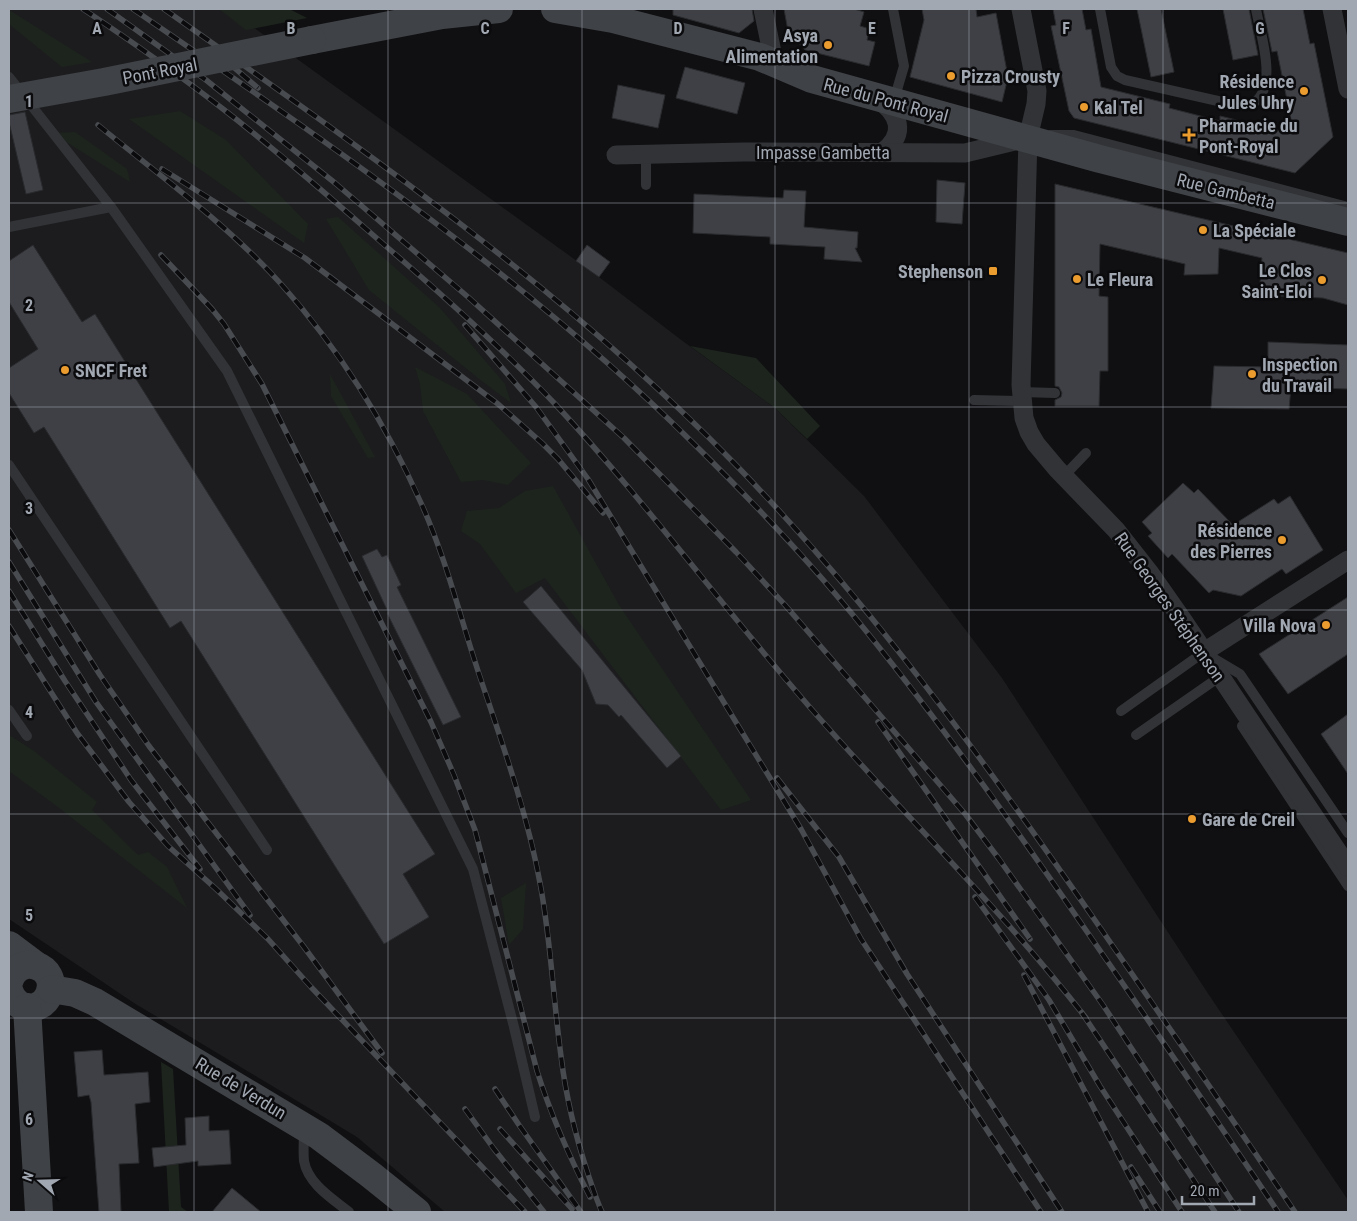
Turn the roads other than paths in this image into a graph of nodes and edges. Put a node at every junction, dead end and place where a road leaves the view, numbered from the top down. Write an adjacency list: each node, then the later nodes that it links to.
1 (499, 9): 12 (main road, Pont Royal, bridge)
2 (554, 9): 9 (main road, Rue du Pont Royal)
3 (763, 9): 9 (street)
4 (893, 9): 13 (lane)
5 (1022, 9): 14 (street, Rue Georges Stéphenson)
6 (1100, 9): 7 (lane)
7 (1256, 9)
8 (1332, 9): 11 (street)
9 (774, 62): 13 (main road, Rue du Pont Royal)
10 (9, 77): 20 (lane)
11 (1348, 89)
12 (9, 99)
13 (884, 99): 14 (main road, Rue du Pont Royal); 15 (street)
14 (1028, 151): 15 (street, Impasse Gambetta); 18 (main road, Rue du Pont Royal); 21 (lane); 25 (street, Rue Georges Stéphenson)
15 (884, 152): 17 (street, Impasse Gambetta)
16 (616, 154): 17 (street, Impasse Gambetta)
17 (646, 154): 19 (lane)
18 (1161, 175): 22 (main road, Rue Gambetta)
19 (646, 185)
20 (111, 207): 23 (lane); 45 (lane)
21 (1348, 207)
22 (1348, 222)
23 (9, 227)
24 (1055, 393): 25 (lane)
25 (1021, 396): 26 (lane); 29 (street, Rue Georges Stéphenson)
26 (974, 400)
27 (1086, 453): 29 (lane)
28 (9, 465): 38 (lane)
29 (1064, 476): 31 (street, Rue Georges Stéphenson)
30 (1348, 560): 31 (street)
31 (1204, 652): 32 (lane); 34 (lane); 37 (lane); 39 (street, Rue Georges Stéphenson)
32 (1215, 680): 35 (lane); 40 (lane)
33 (9, 710): 36 (lane)
34 (1121, 711)
35 (1136, 735)
36 (27, 736)
37 (1348, 833)
38 (267, 850)
39 (1348, 867)
40 (1348, 886)
41 (9, 945): 42 (main road, Rue de Verdun)
42 (44, 977): 43 (main road); 44 (main road); 46 (main road, Rue de Verdun)
43 (9, 982)
44 (13, 995): 47 (main road)
45 (535, 1117)
46 (304, 1126): 48 (lane); 49 (main road, Rue de Verdun)
47 (39, 1212)
48 (349, 1212)
49 (417, 1212)

